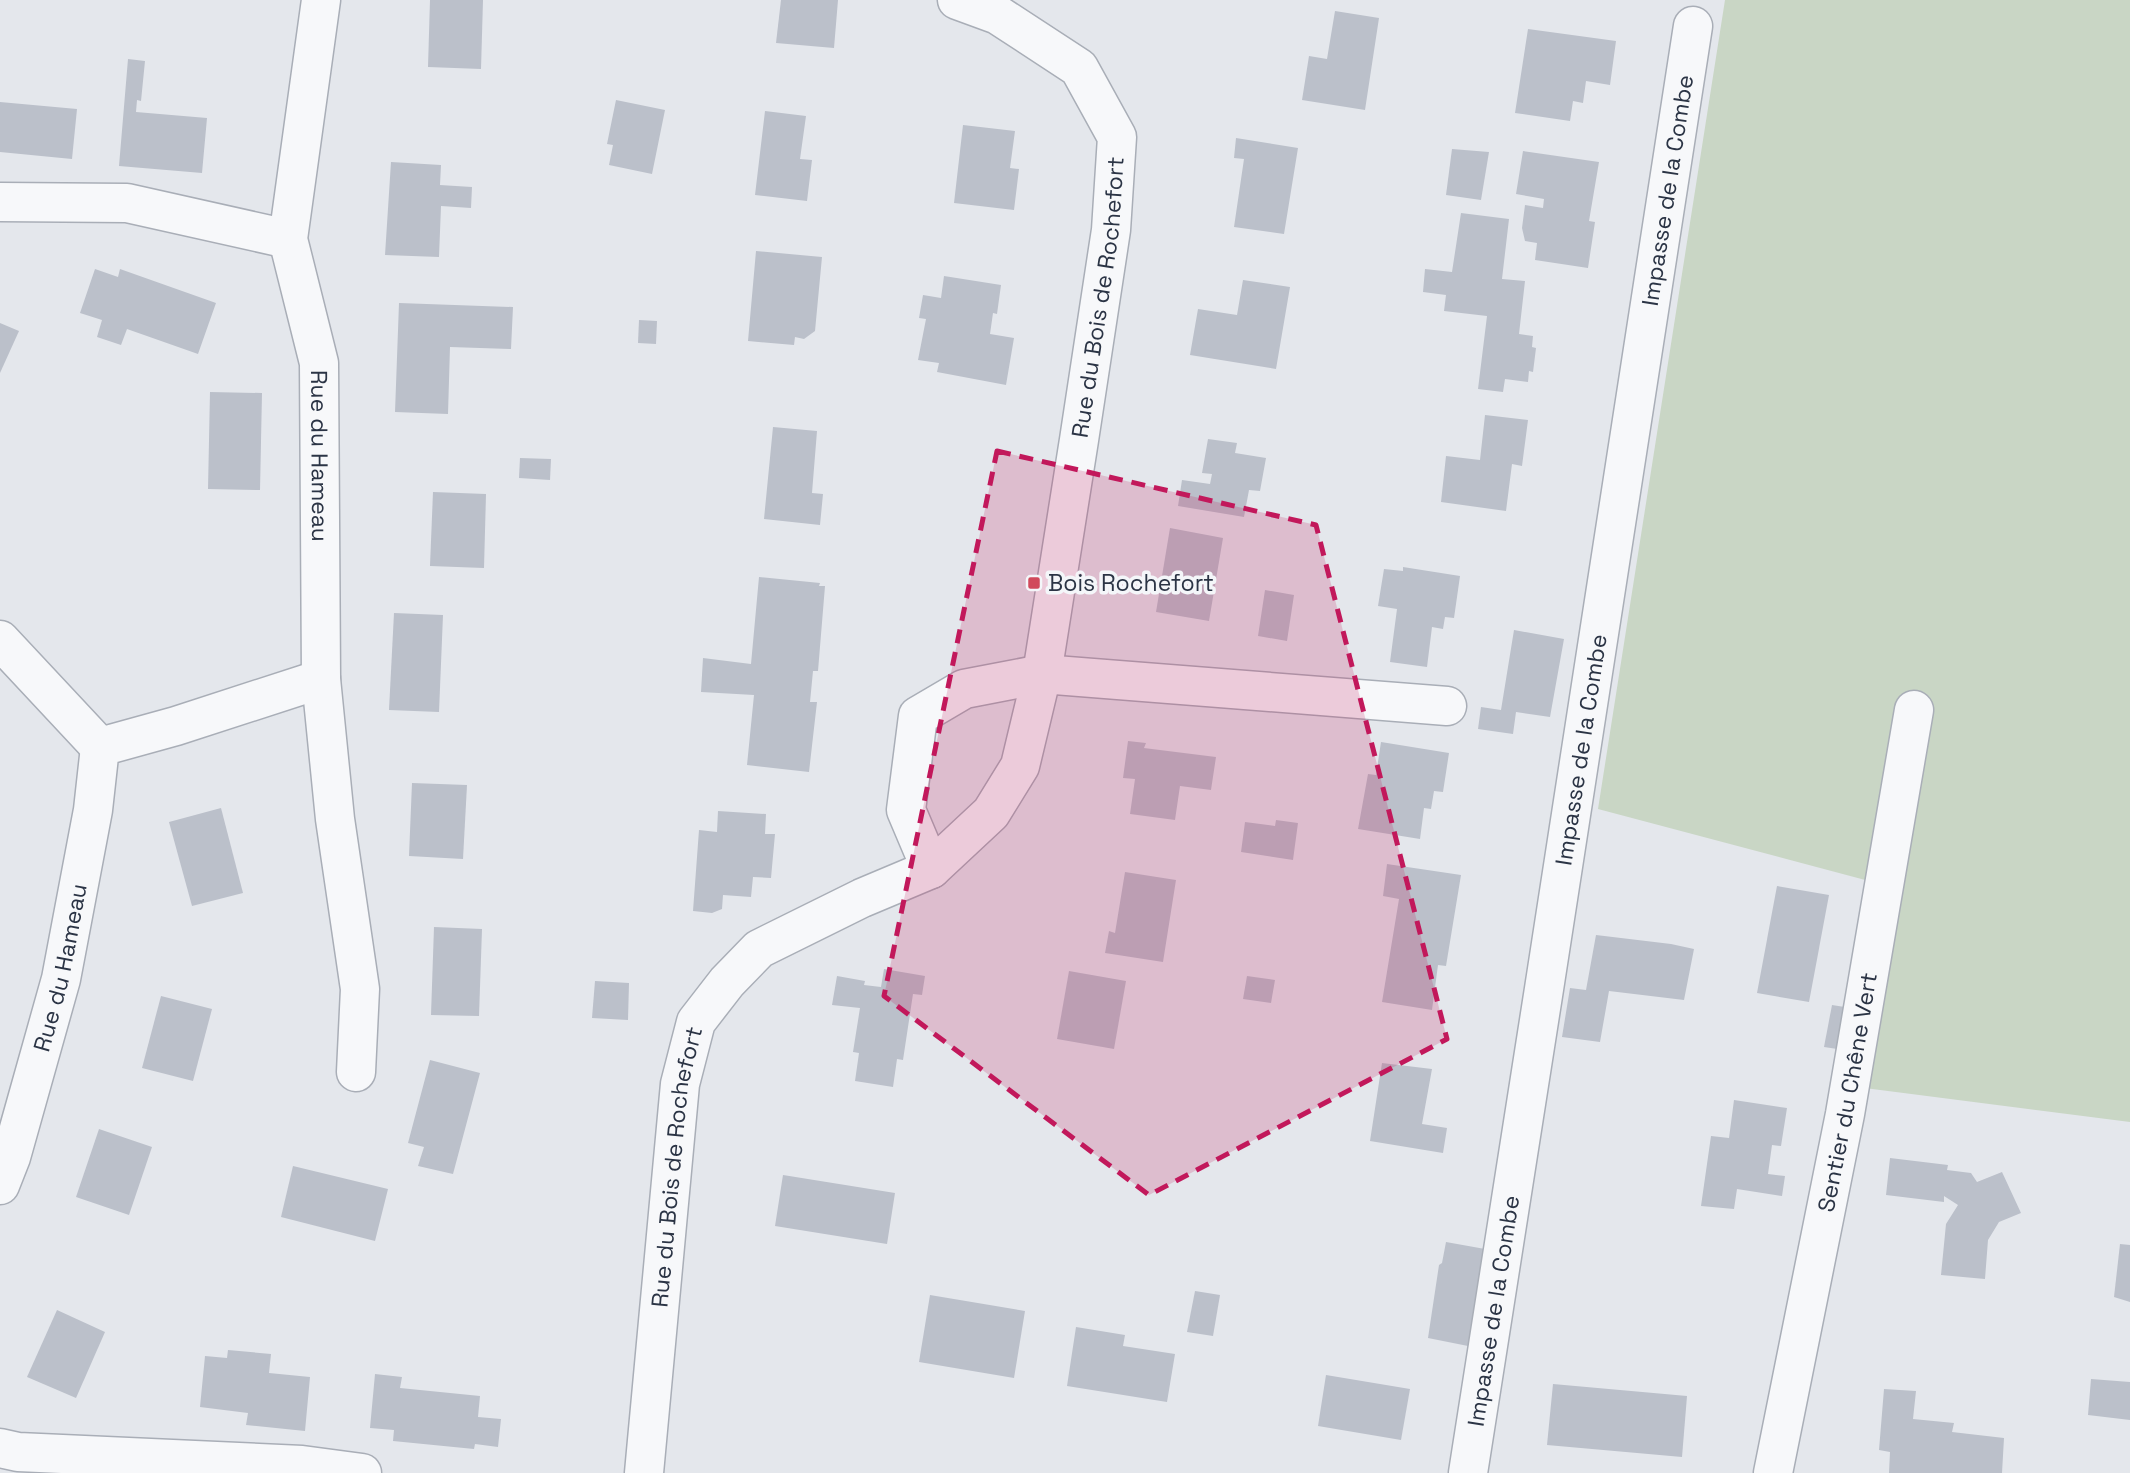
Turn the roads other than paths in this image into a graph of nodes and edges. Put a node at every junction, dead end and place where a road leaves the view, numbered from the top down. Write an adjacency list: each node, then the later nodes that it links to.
1 (321, 0): 5 (street, Rue du Hameau)
2 (957, 0): 7 (street, Rue du Bois de Rochefort)
3 (1693, 26): 18 (street, Impasse de la Combe)
4 (0, 202): 5 (street)
5 (288, 239): 8 (street, Rue du Hameau)
6 (0, 640): 11 (street)
7 (1042, 674): 9 (street); 12 (street, Rue du Bois de Rochefort); 12 (street)
8 (321, 679): 11 (street); 13 (street, Rue du Hameau)
9 (1447, 706)
10 (1914, 710): 19 (street, Sentier du Chêne Vert)
11 (100, 747): 14 (street, Rue du Hameau)
12 (931, 869): 17 (street, Rue du Bois de Rochefort)
13 (356, 1072)
14 (0, 1185)
15 (0, 1448): 16 (street)
16 (362, 1473)
17 (644, 1473)
18 (1468, 1473)
19 (1773, 1473)

